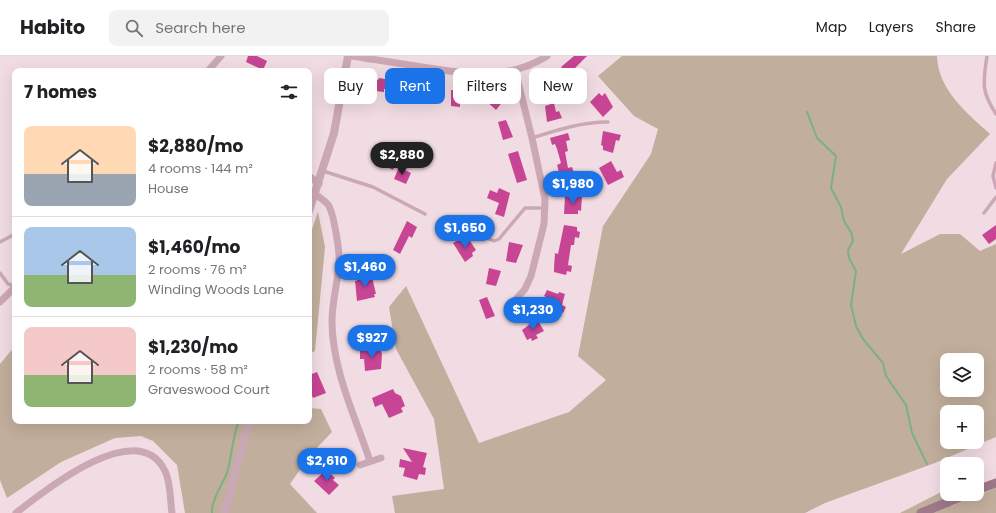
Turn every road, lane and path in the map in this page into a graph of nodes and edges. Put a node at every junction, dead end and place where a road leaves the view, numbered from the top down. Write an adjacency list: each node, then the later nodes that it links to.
1 (221, 56): 6 (street)
2 (348, 56): 14 (street)
3 (352, 56): 8 (street)
4 (546, 56): 7 (street)
5 (987, 56): 10 (lane)
6 (211, 68)
7 (520, 68)
8 (453, 72)
9 (521, 94): 12 (street)
10 (996, 114)
11 (608, 122): 12 (lane)
12 (532, 138): 19 (street)
13 (996, 163): 18 (lane)
14 (323, 171): 16 (street); 25 (lane)
15 (312, 178): 16 (street)
16 (319, 184): 20 (street)
17 (600, 187): 19 (lane)
18 (996, 188)
19 (544, 192): 23 (street)
20 (315, 194): 22 (street); 36 (street)
21 (996, 197): 24 (lane)
22 (312, 202)
23 (545, 208): 26 (lane); 32 (street)
24 (984, 213)
25 (425, 214)
26 (451, 233)
27 (12, 236): 28 (lane)
28 (0, 242)
29 (0, 273): 30 (lane)
30 (12, 286)
31 (12, 290): 33 (street)
32 (516, 298)
33 (0, 302)
34 (248, 424): 43 (street)
35 (381, 458): 36 (street)
36 (370, 462): 37 (street)
37 (360, 465)
38 (996, 483): 39 (main road)
39 (984, 487)
40 (951, 501): 44 (main road)
41 (16, 513): 42 (street)
42 (172, 513)
43 (225, 513)
44 (921, 513)

